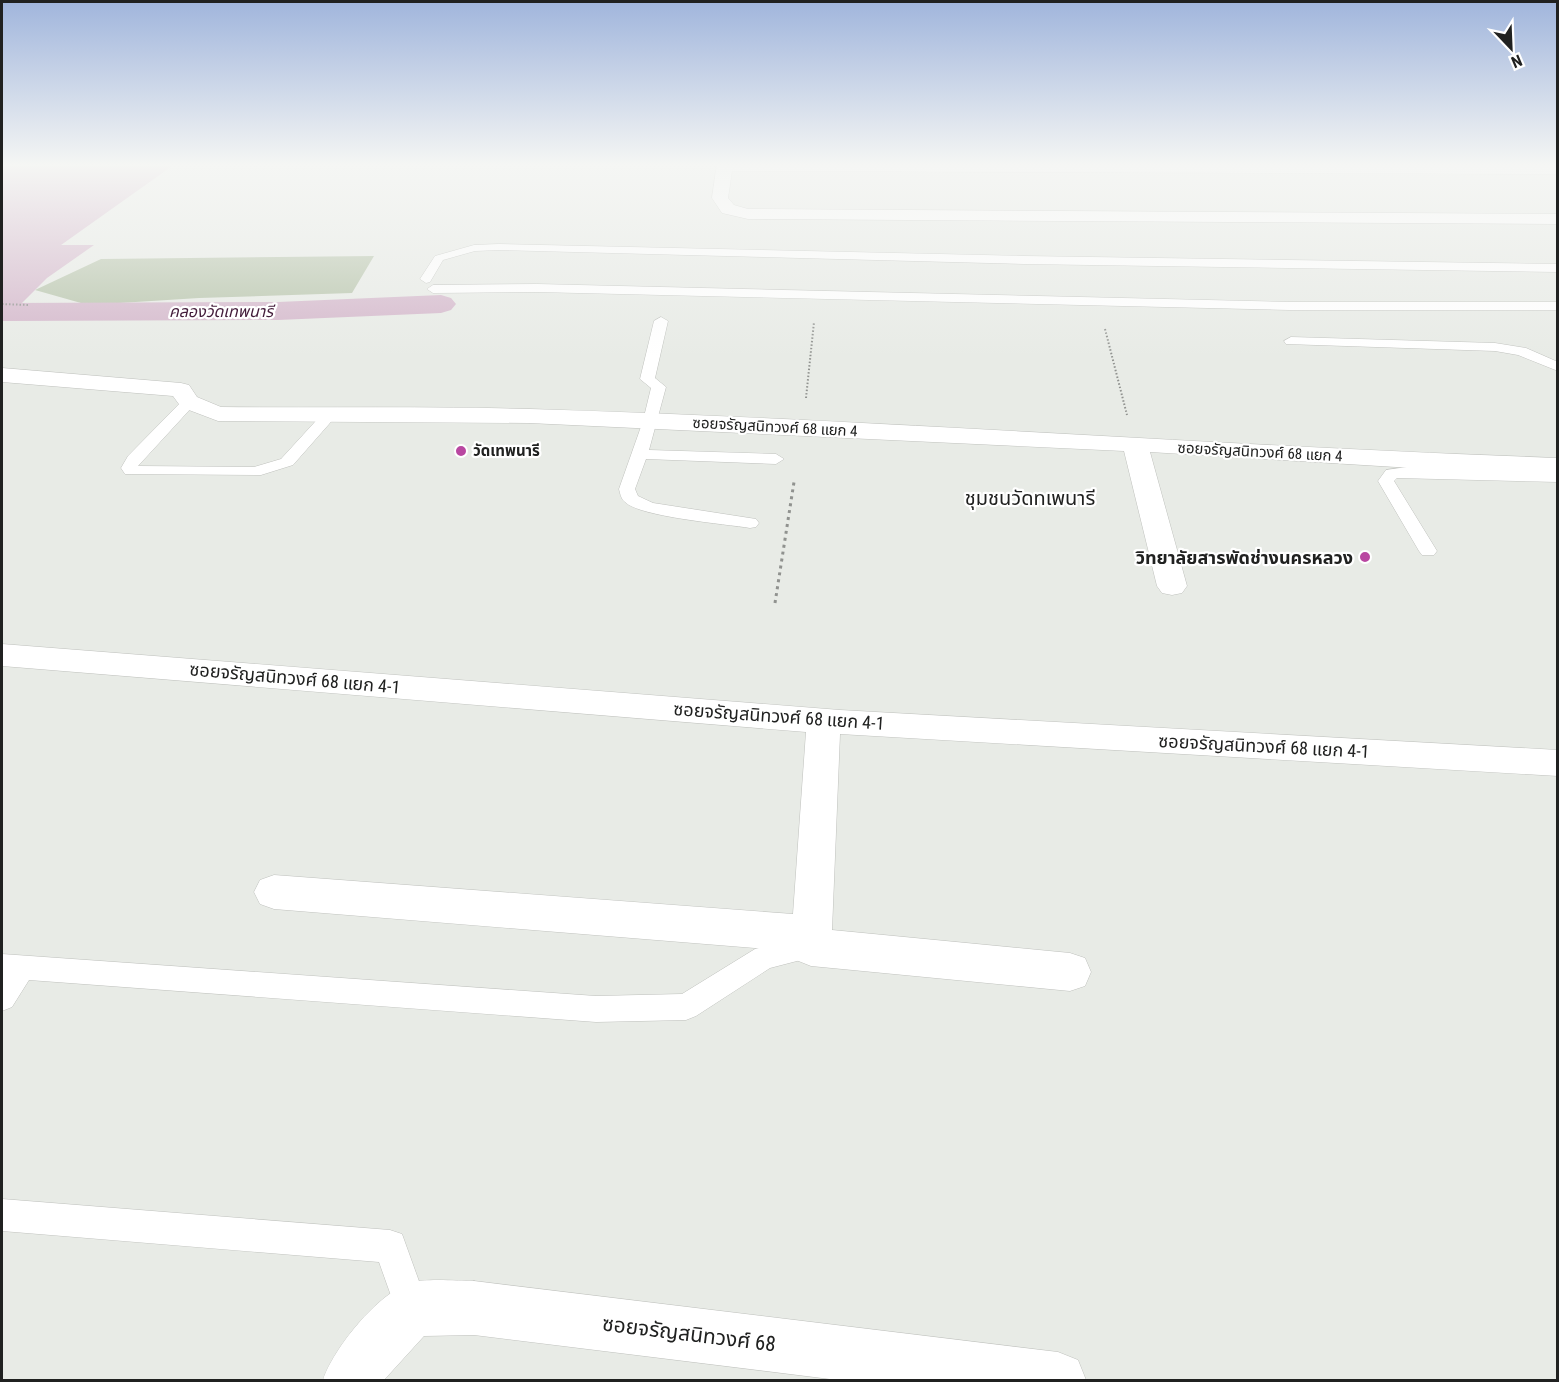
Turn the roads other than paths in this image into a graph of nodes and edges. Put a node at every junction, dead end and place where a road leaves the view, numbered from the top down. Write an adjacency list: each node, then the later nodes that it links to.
1 (1557, 268): 2 (lane)
2 (1557, 306)
3 (661, 321): 9 (lane)
4 (1291, 341): 5 (lane)
5 (1557, 367)
6 (2, 375): 7 (street, ซอยจรัญสนิทวงศ์ 68 แยก 4)
7 (189, 402): 8 (street, ซอยจรัญสนิทวงศ์ 68 แยก 4); 8 (lane)
8 (329, 415): 9 (street, ซอยจรัญสนิทวงศ์ 68 แยก 4)
9 (651, 421): 10 (street, ซอยจรัญสนิทวงศ์ 68 แยก 4); 11 (lane)
10 (1135, 444): 13 (street, ซอยจรัญสนิทวงศ์ 68 แยก 4); 17 (street)
11 (639, 454): 12 (lane); 15 (lane)
12 (776, 459)
13 (1557, 466)
14 (1557, 477): 16 (lane)
15 (750, 523)
16 (1428, 551)
17 (1172, 586)
18 (2, 655): 19 (street, ซอยจรัญสนิทวงศ์ 68 แยก 4-1)
19 (824, 721): 20 (street, ซอยจรัญสนิทวงศ์ 68 แยก 4-1); 22 (street)
20 (1557, 763)
21 (274, 892): 22 (street)
22 (811, 941): 23 (lane); 24 (street)
23 (11, 968): 25 (lane)
24 (1070, 972)
25 (2, 998)
26 (2, 1215): 27 (lane)
27 (412, 1310): 28 (street); 29 (street, ซอยจรัญสนิทวงศ์ 68)
28 (351, 1380)
29 (1058, 1380)

